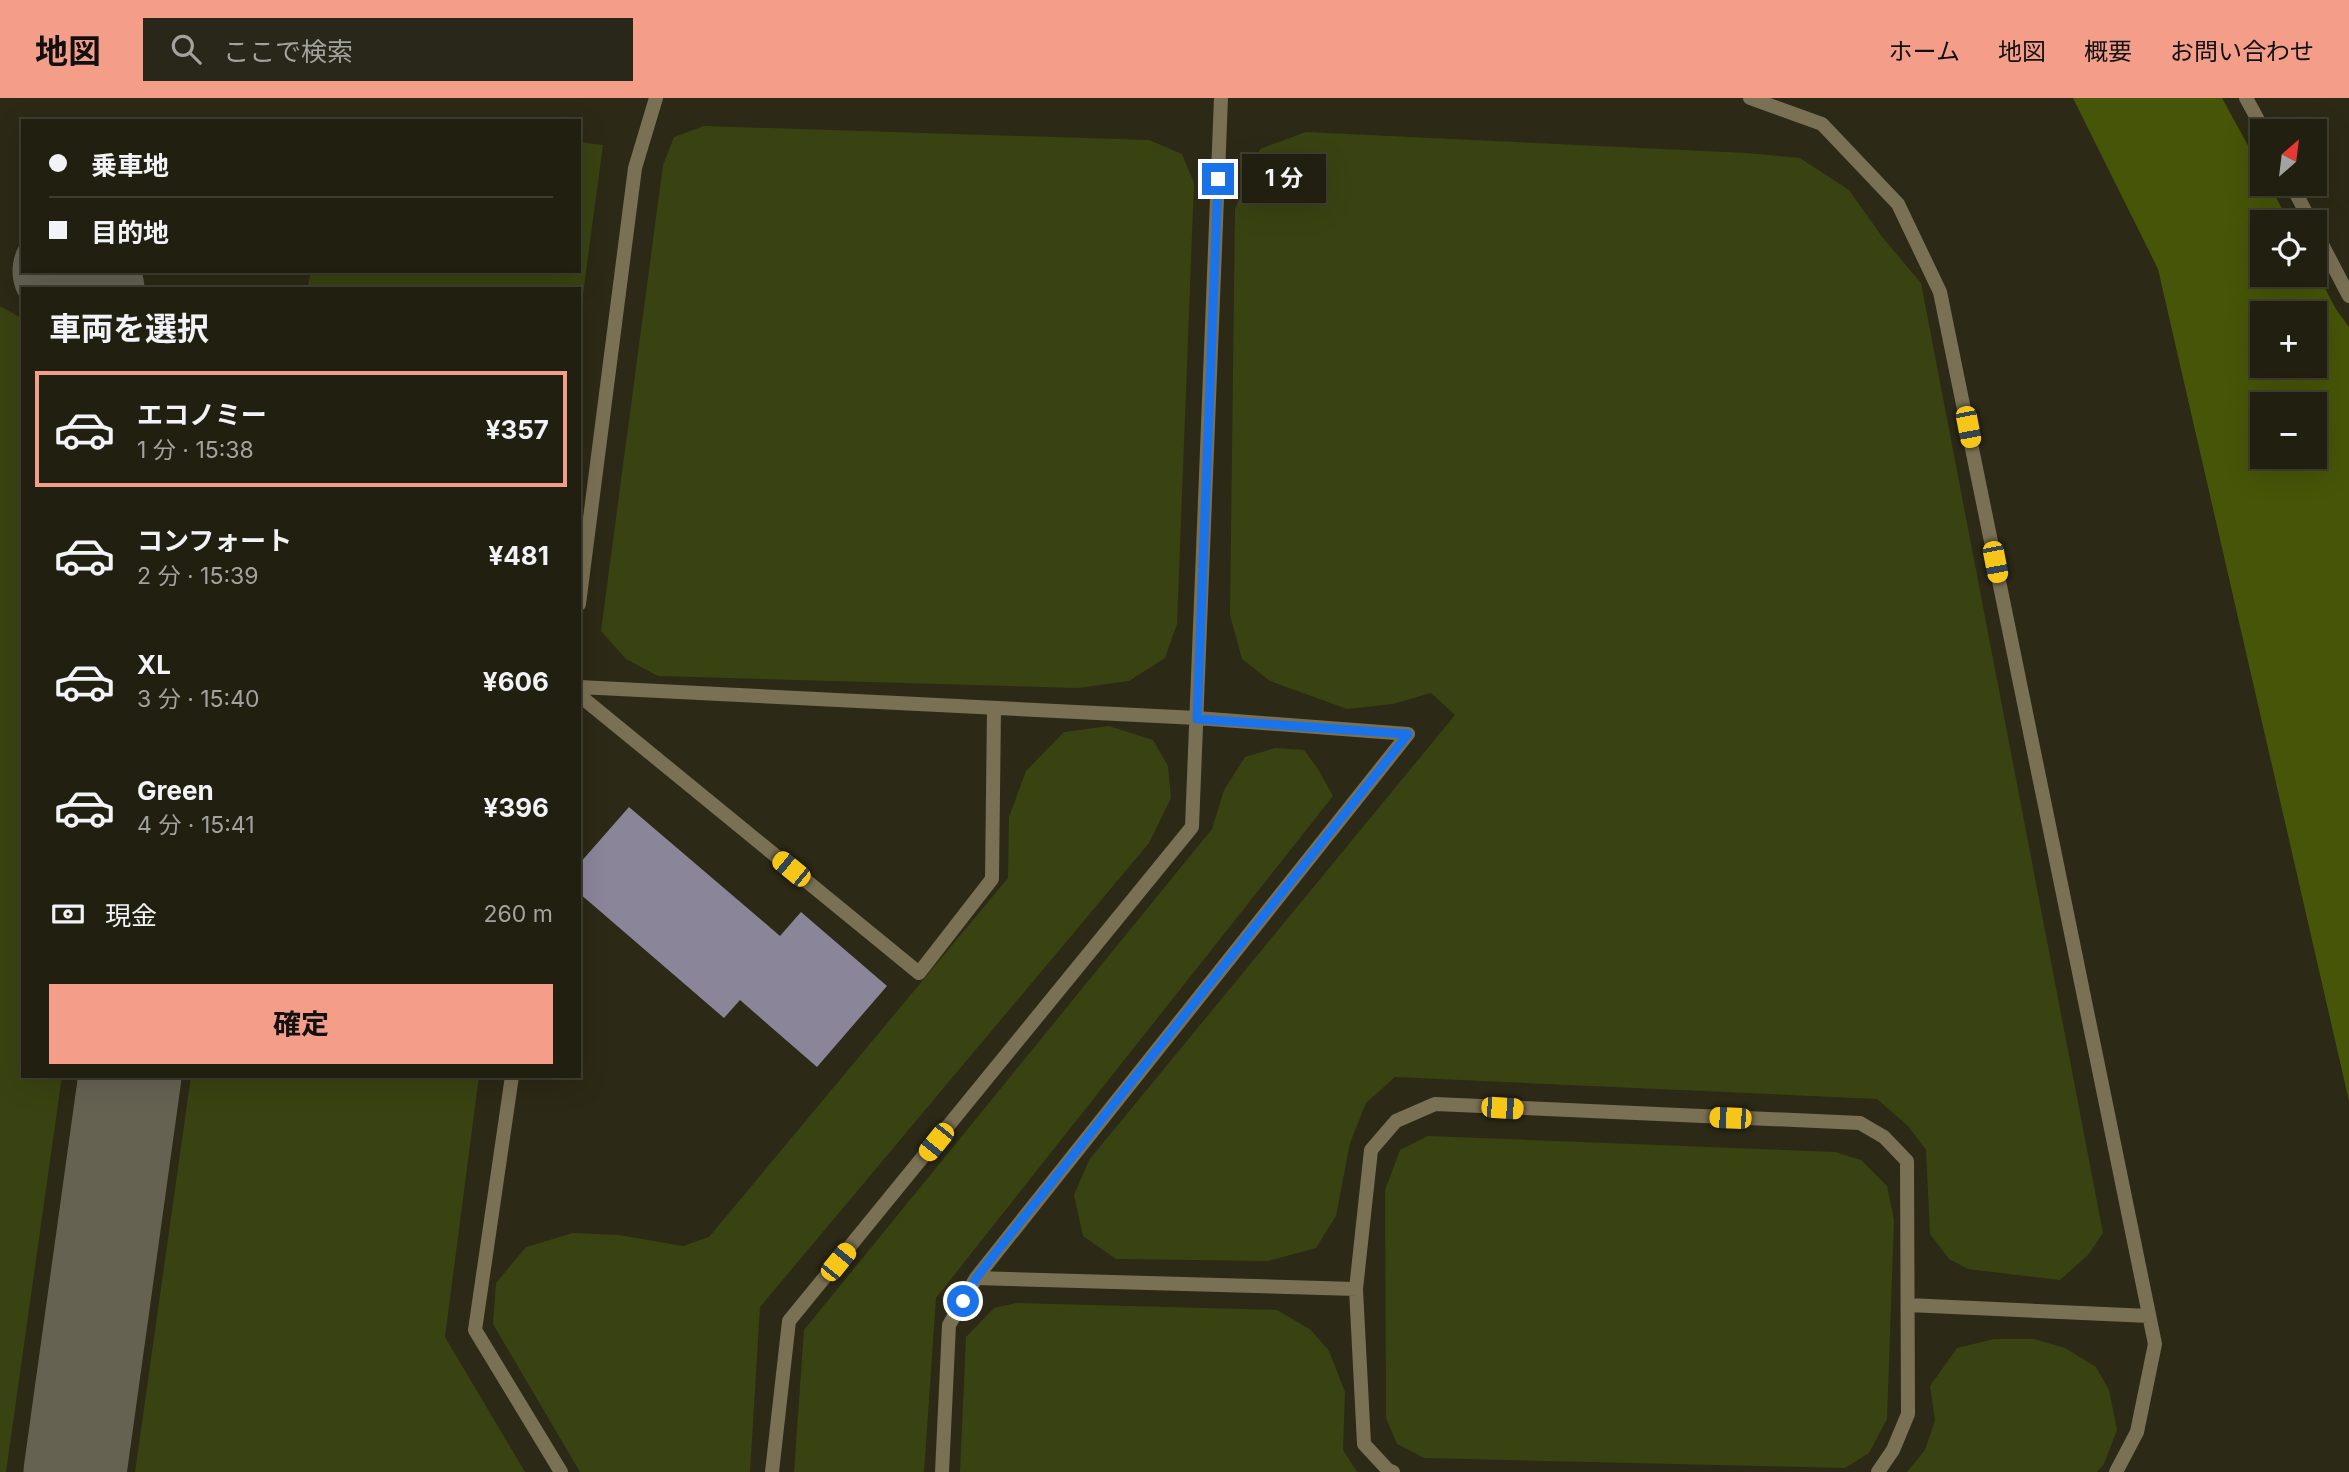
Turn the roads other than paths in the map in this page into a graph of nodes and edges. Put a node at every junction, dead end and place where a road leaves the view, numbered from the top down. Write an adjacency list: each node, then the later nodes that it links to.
1 (656, 98): 8 (lane)
2 (1221, 98): 12 (lane)
3 (1750, 98): 17 (lane)
4 (2246, 98): 5 (lane)
5 (2257, 119)
6 (2327, 254): 7 (lane)
7 (2349, 296)
8 (581, 588)
9 (581, 687): 11 (lane)
10 (581, 697): 11 (lane)
11 (995, 708): 12 (lane)
12 (1197, 719): 14 (lane); 19 (lane)
13 (512, 1078): 18 (lane)
14 (976, 1278): 15 (lane); 20 (lane)
15 (1356, 1289): 16 (lane); 21 (lane)
16 (1908, 1305): 17 (lane); 22 (lane)
17 (2149, 1316): 23 (lane)
18 (561, 1472)
19 (772, 1472)
20 (942, 1472)
21 (1393, 1472)
22 (1878, 1472)
23 (2116, 1472)

